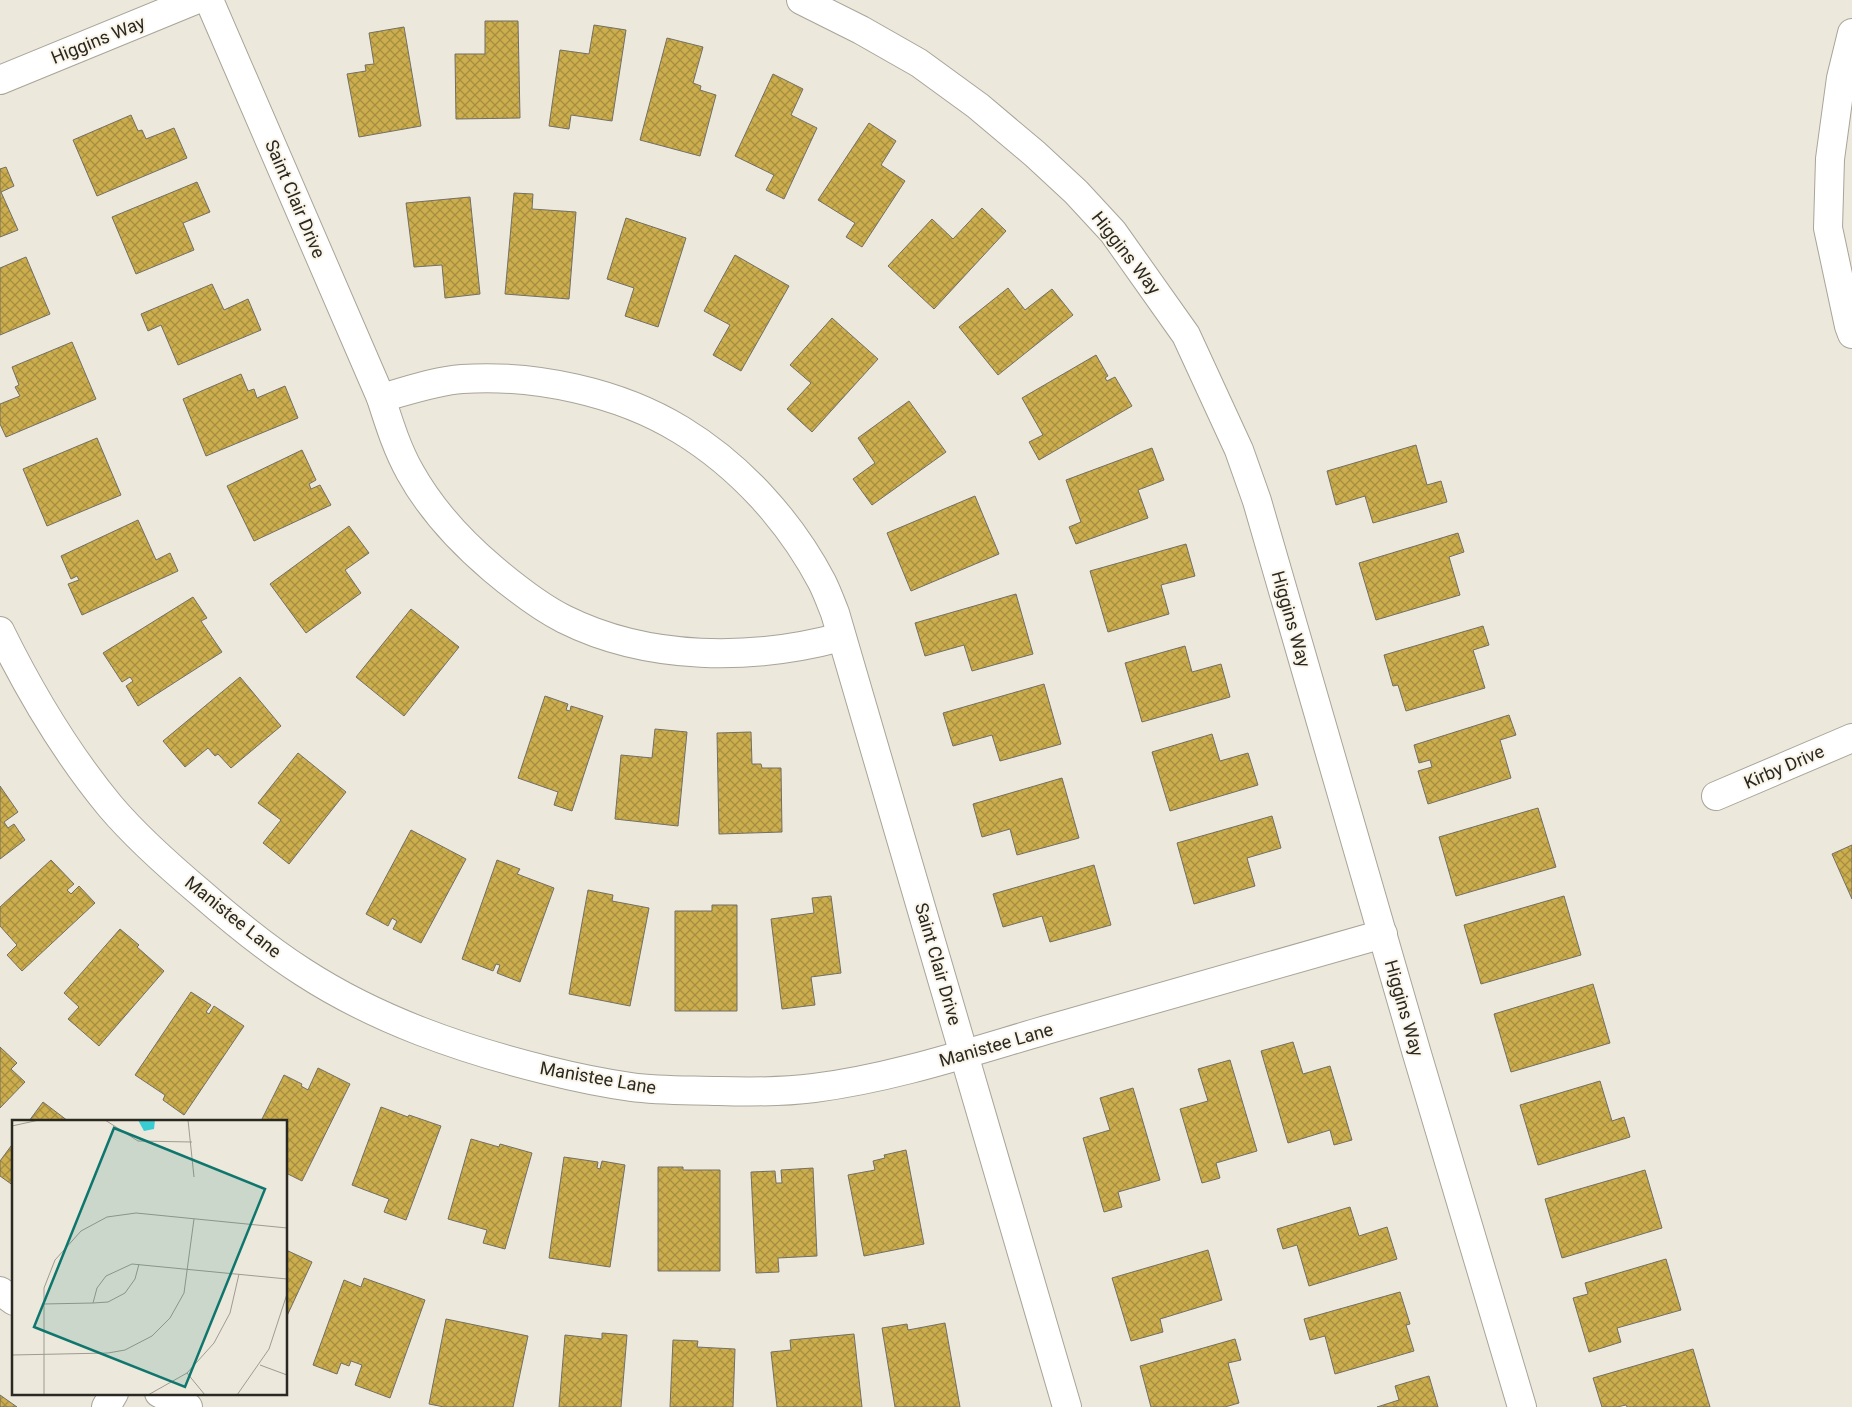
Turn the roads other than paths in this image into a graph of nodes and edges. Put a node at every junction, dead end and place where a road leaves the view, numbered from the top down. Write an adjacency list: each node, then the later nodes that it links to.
1 (195, 0): 5 (street, Higgins Way)
2 (209, 0): 7 (street, Saint Clair Drive)
3 (801, 0): 12 (street, Higgins Way)
4 (1852, 33): 6 (street)
5 (0, 80)
6 (1852, 334)
7 (381, 398): 9 (street, Saint Clair Drive); 9 (street, Saint Clair Drive)
8 (0, 631): 13 (street, Manistee Lane)
9 (841, 637): 13 (street, Saint Clair Drive)
10 (1852, 738): 11 (street, Kirby Drive)
11 (1716, 796)
12 (1383, 934): 13 (street, Manistee Lane); 21 (street, Higgins Way)
13 (963, 1054): 20 (street, Saint Clair Drive)
14 (0, 1291): 15 (street)
15 (12, 1300)
16 (113, 1394): 18 (street)
17 (161, 1394): 19 (street)
18 (106, 1407)
19 (188, 1407)
20 (1067, 1407)
21 (1522, 1407)

